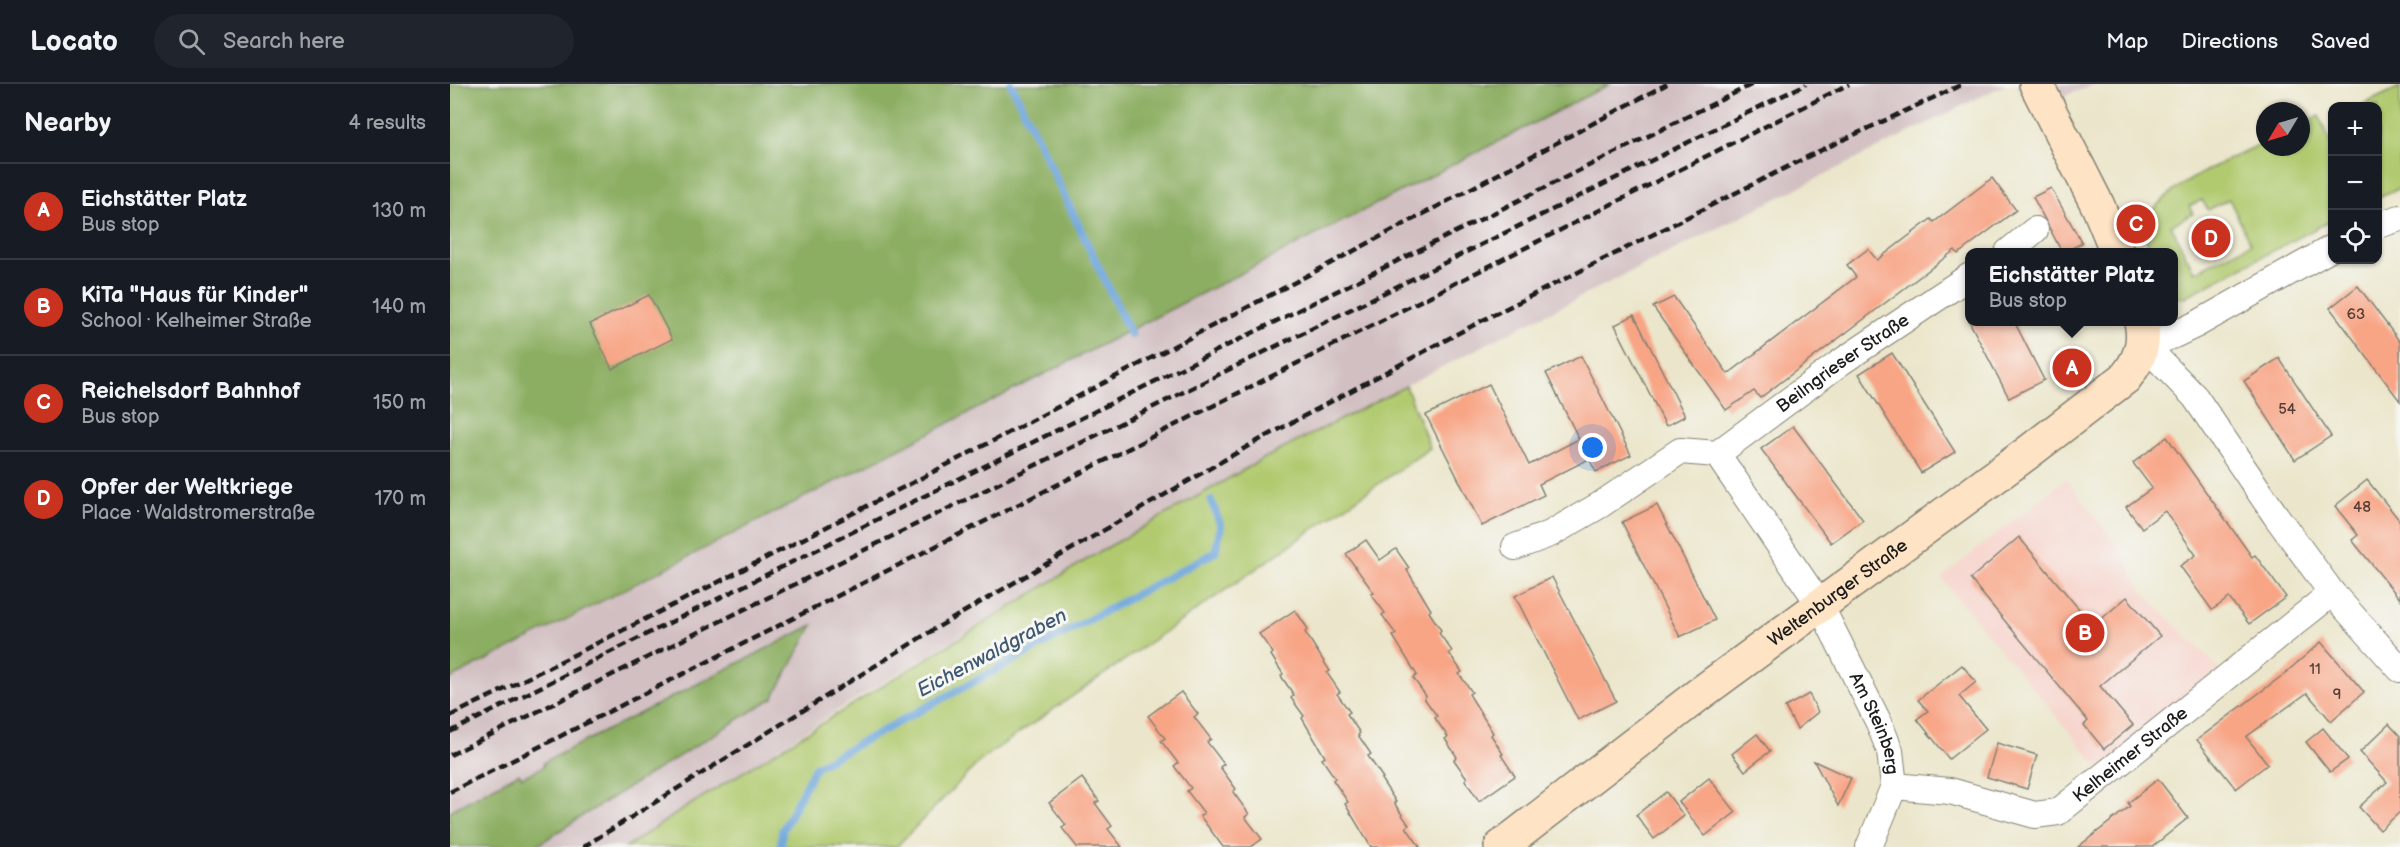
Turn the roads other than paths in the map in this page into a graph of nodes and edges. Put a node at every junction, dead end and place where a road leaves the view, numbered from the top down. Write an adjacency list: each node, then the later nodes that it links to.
1 (2037, 84): 6 (street)
2 (2400, 218): 3 (street)
3 (2382, 224)
4 (2035, 230): 5 (street)
5 (2013, 248)
6 (2115, 248)
7 (2328, 250): 9 (street)
8 (1965, 279): 10 (street, Beilngrieser Straße)
9 (2142, 334): 12 (street); 13 (street, Weltenburger Straße)
10 (1717, 454): 11 (street); 13 (street)
11 (1515, 547)
12 (2332, 593): 14 (street); 15 (street, Kelheimer Straße)
13 (1820, 605): 15 (street, Am Steinberg); 16 (street, Weltenburger Straße)
14 (2400, 669)
15 (1894, 786): 17 (street, Am Steinberg)
16 (1501, 847)
17 (1869, 847)

